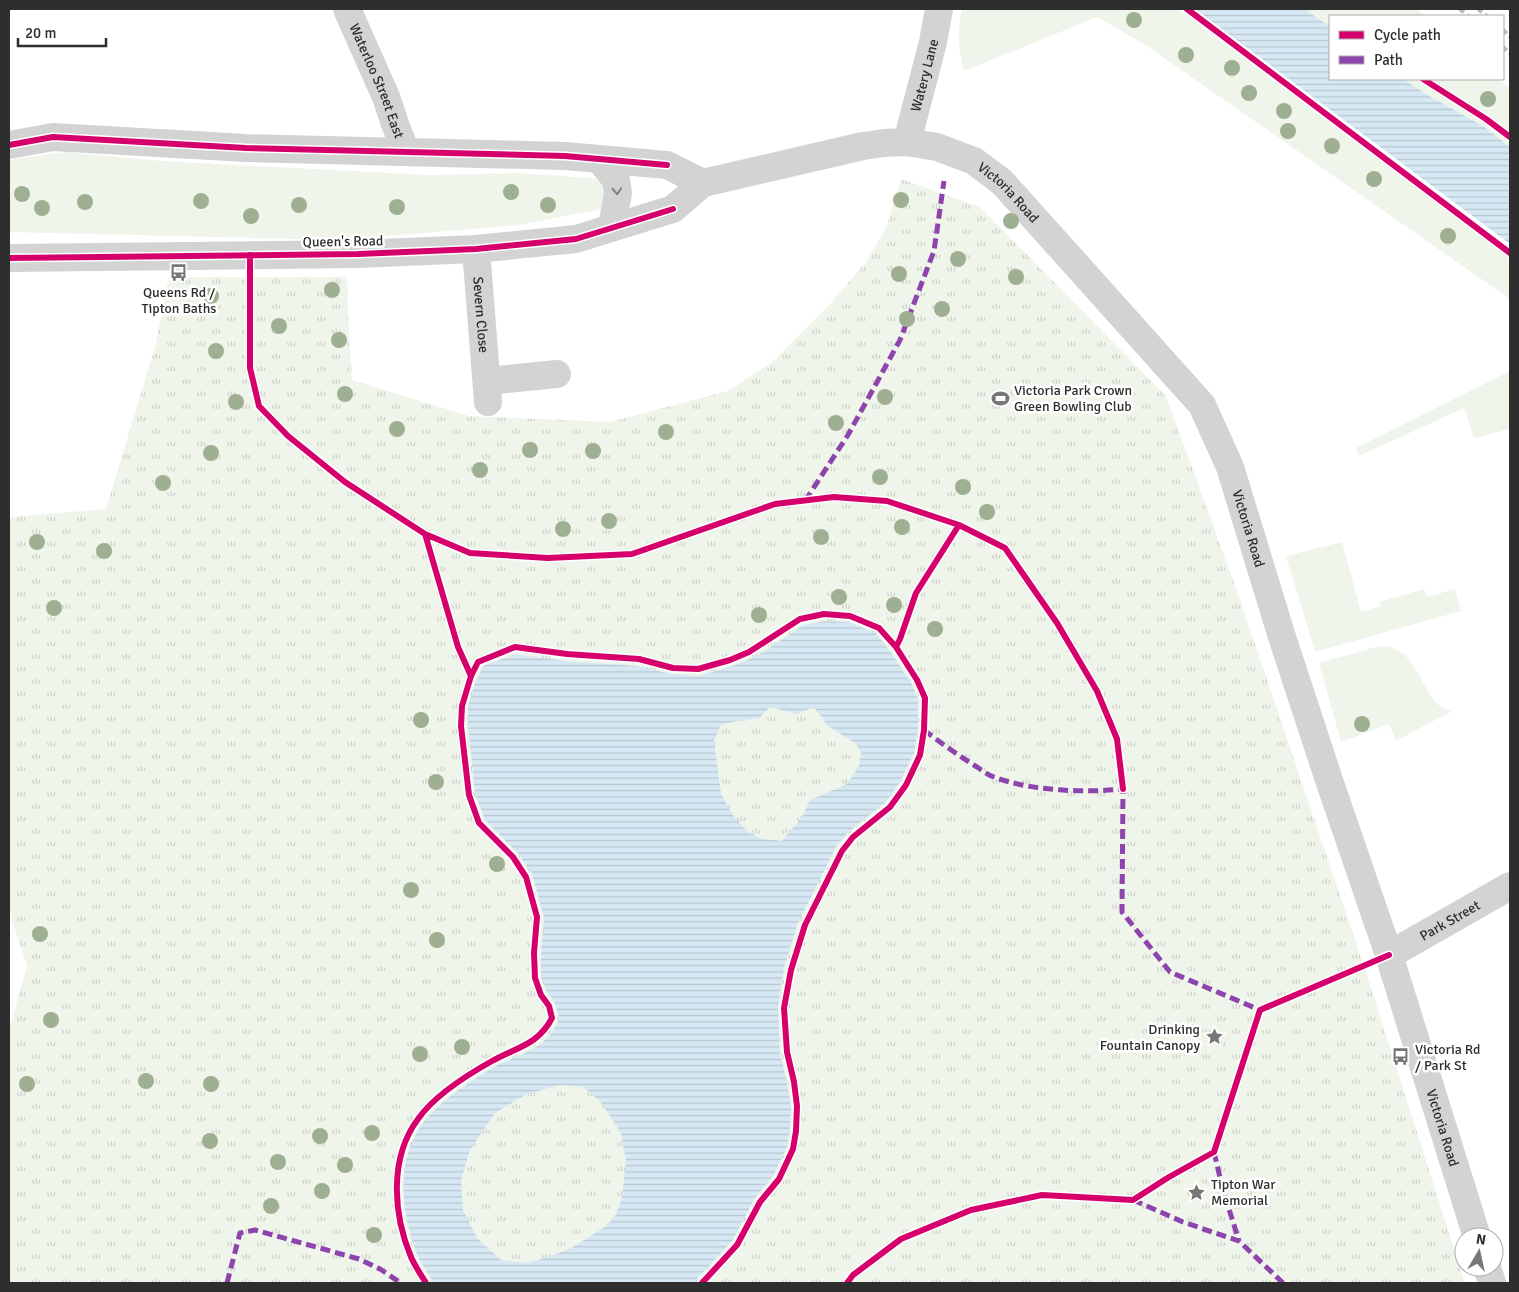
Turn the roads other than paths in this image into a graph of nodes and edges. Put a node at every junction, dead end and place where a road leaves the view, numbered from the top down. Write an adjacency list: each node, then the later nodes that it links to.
1 (347, 9): 5 (street, Waterloo Street East)
2 (939, 9): 3 (street, Watery Lane)
3 (907, 142): 7 (street, Victoria Road); 14 (street, Victoria Road)
4 (9, 145): 5 (street)
5 (406, 152): 6 (street)
6 (600, 160): 7 (street); 9 (street, one-way to 9)
7 (703, 182): 8 (street, Victoria Road)
8 (673, 209): 9 (street, Queen's Road)
9 (612, 227): 10 (street, Queen's Road)
10 (476, 248): 11 (street, Queen's Road); 12 (street, Severn Close)
11 (9, 258)
12 (556, 374)
13 (1510, 886): 14 (street, Park Street)
14 (1389, 955): 15 (street, Victoria Road)
15 (1474, 1227)

